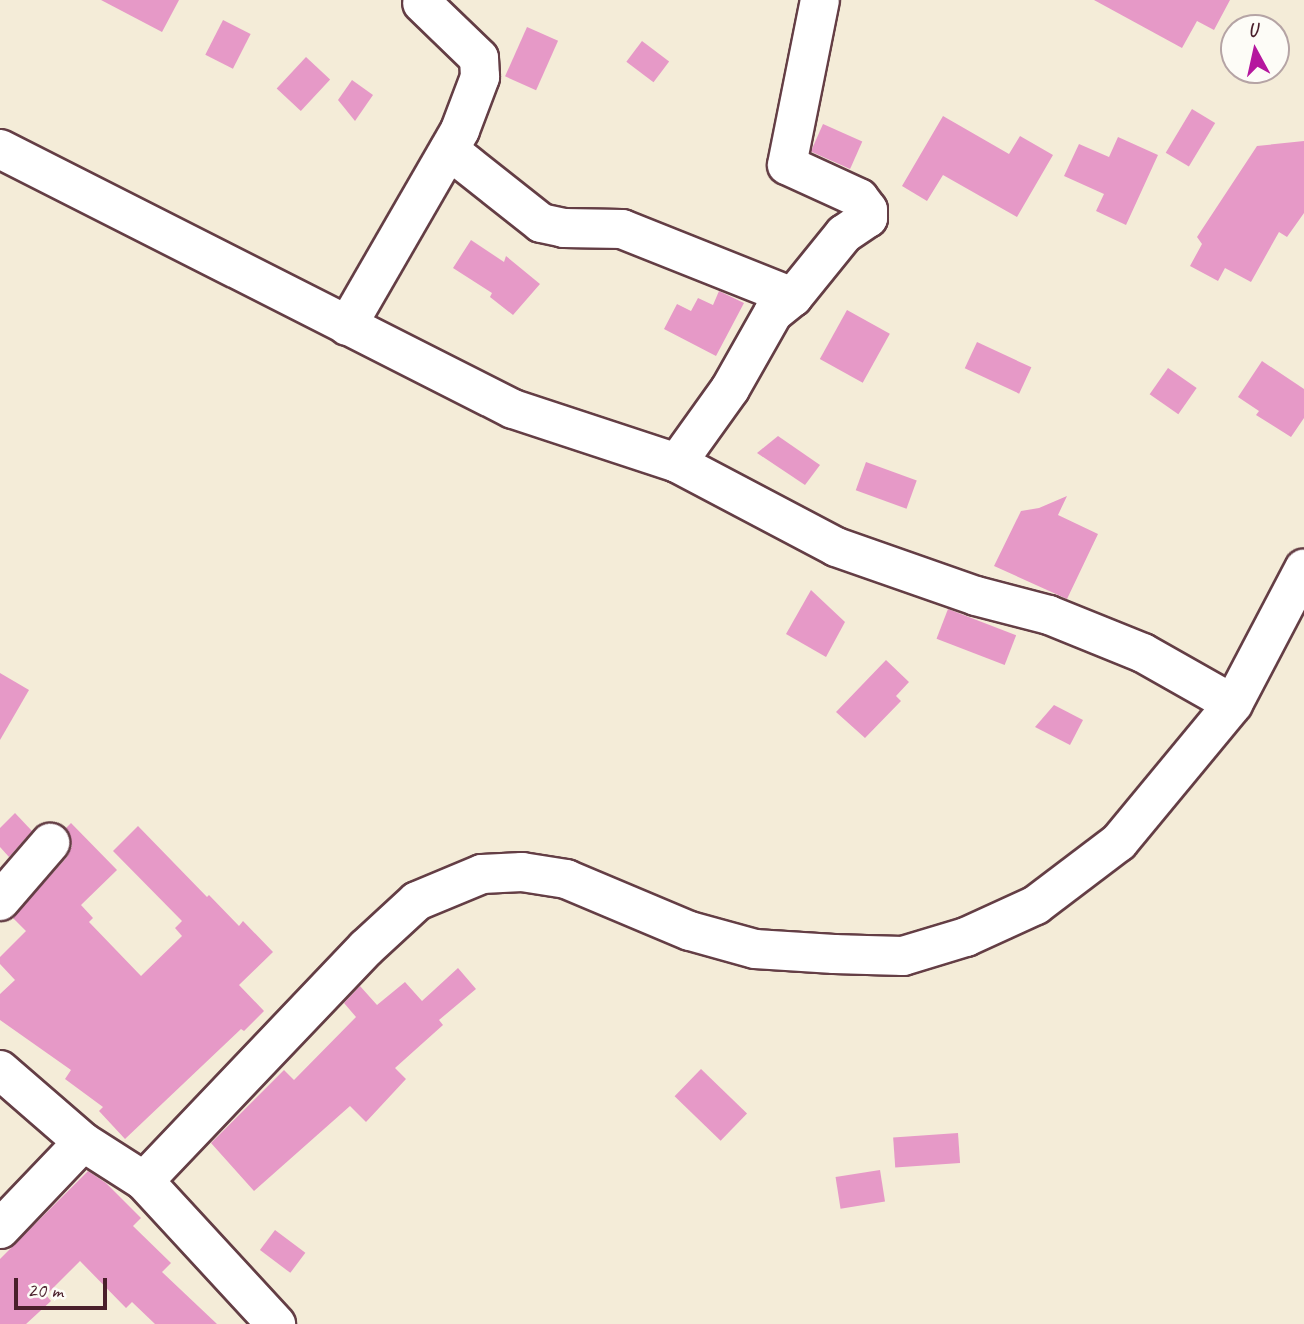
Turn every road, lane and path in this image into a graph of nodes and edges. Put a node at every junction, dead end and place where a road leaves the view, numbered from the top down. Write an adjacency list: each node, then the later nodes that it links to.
1 (820, 0): 5 (street)
2 (422, 3): 4 (street)
3 (0, 149): 6 (street)
4 (449, 150): 5 (street); 6 (street)
5 (793, 297): 7 (street)
6 (346, 326): 7 (street)
7 (677, 463): 9 (street)
8 (1304, 569): 9 (street)
9 (1233, 704): 14 (street)
10 (50, 843): 11 (street)
11 (0, 901)
12 (0, 1070): 13 (street)
13 (83, 1142): 14 (street); 15 (street)
14 (144, 1181): 16 (street)
15 (0, 1229)
16 (276, 1324)

